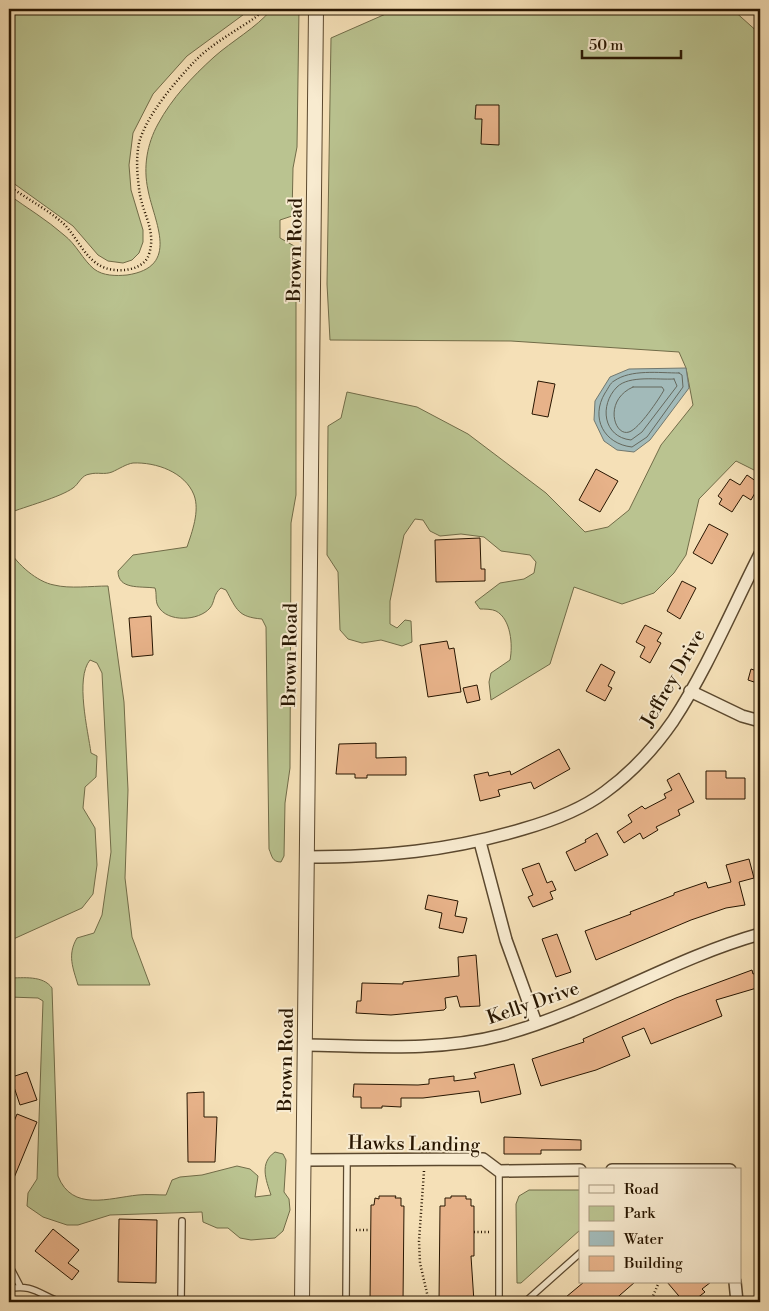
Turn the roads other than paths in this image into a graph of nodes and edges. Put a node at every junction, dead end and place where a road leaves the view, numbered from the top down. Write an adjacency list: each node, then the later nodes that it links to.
1 (316, 9): 6 (street, Brown Road)
2 (760, 554): 3 (street, Jeffrey Drive)
3 (690, 692): 4 (street); 5 (street, Jeffrey Drive)
4 (760, 721)
5 (480, 842): 6 (street, Jeffrey Drive); 8 (street)
6 (307, 857): 9 (street, Brown Road)
7 (760, 934): 8 (street, Kelly Drive)
8 (536, 1023): 9 (street, Kelly Drive)
9 (305, 1045): 10 (street, Brown Road)
10 (304, 1160): 11 (street, Hawks Landing); 22 (street, Brown Road)
11 (347, 1160): 13 (street, Hawks Landing); 23 (lane)
12 (579, 1170): 13 (street, Hawks Landing)
13 (500, 1171): 24 (lane)
14 (182, 1221): 21 (lane)
15 (579, 1254): 25 (lane)
16 (9, 1265): 18 (lane)
17 (735, 1284): 26 (street)
18 (20, 1286): 19 (lane); 20 (lane)
19 (9, 1288)
20 (60, 1302)
21 (181, 1302)
22 (302, 1302)
23 (346, 1302)
24 (499, 1302)
25 (525, 1302)
26 (737, 1302)

